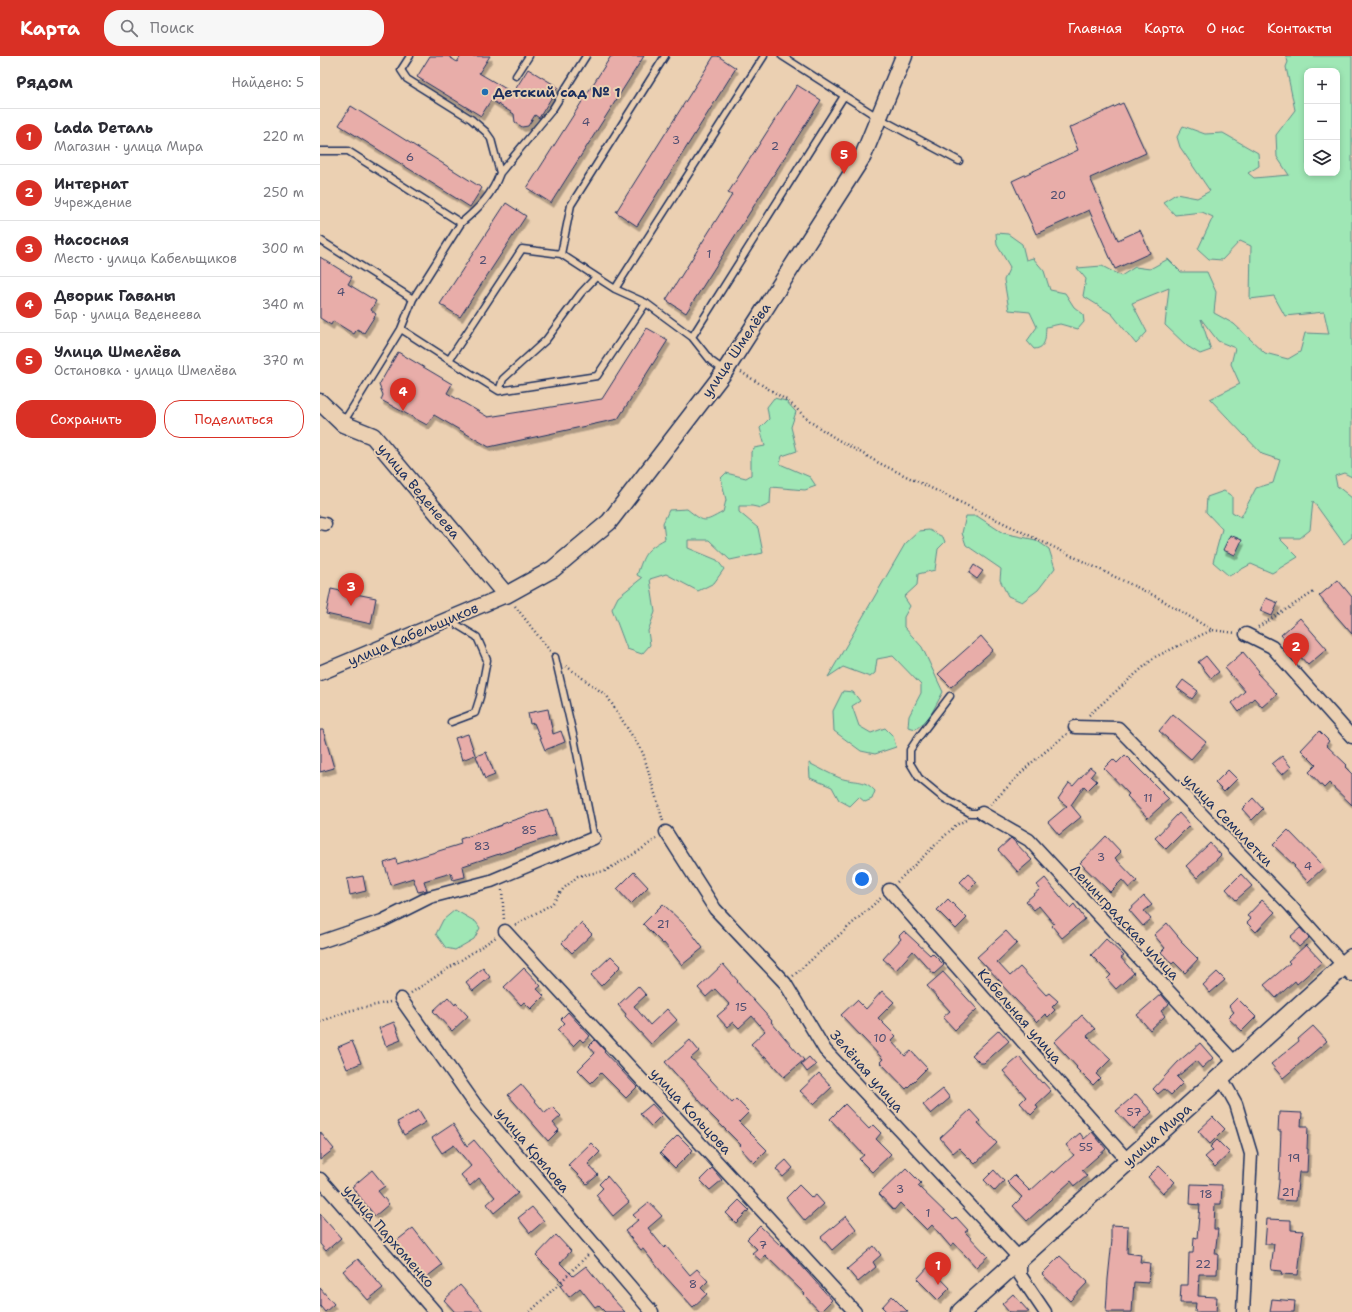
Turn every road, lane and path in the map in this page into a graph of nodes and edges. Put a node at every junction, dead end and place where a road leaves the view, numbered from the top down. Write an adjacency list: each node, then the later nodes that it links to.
1 (410, 56): 13 (lane)
2 (529, 56): 8 (lane)
3 (586, 56): 13 (lane)
4 (665, 56): 16 (lane)
5 (764, 56): 18 (lane)
6 (782, 56): 9 (lane)
7 (904, 56): 10 (main road, улица Шмелёва)
8 (516, 76)
9 (844, 96): 10 (lane); 22 (lane)
10 (879, 118): 12 (lane); 24 (main road, улица Шмелёва)
11 (320, 151): 14 (lane)
12 (959, 162)
13 (500, 173): 14 (lane)
14 (461, 223): 19 (lane)
15 (320, 240): 19 (lane)
16 (561, 254): 17 (lane); 23 (lane)
17 (596, 277): 18 (lane); 25 (lane)
18 (615, 289): 20 (lane)
19 (413, 299): 21 (lane)
20 (646, 303): 22 (lane); 25 (lane)
21 (401, 329): 23 (lane); 27 (lane)
22 (692, 337): 24 (lane)
23 (449, 360): 25 (lane)
24 (727, 368): 29 (main road, улица Шмелёва); 31 (path)
25 (499, 391)
26 (320, 402): 27 (main road, улица Веденеева)
27 (343, 424): 29 (main road, улица Веденеева)
28 (1314, 592): 32 (path)
29 (506, 595): 30 (street, улица Кабельщиков); 33 (path)
30 (448, 620): 34 (street, улица Кабельщиков); 36 (lane)
31 (1212, 630): 32 (path); 37 (path)
32 (1246, 634): 38 (street)
33 (555, 657): 40 (path); 41 (lane)
34 (320, 673)
35 (950, 696): 39 (lane)
36 (452, 722)
37 (1075, 727): 39 (path); 46 (street, улица Семилетки)
38 (1352, 737)
39 (982, 813): 43 (path); 49 (street, Ленинградская улица)
40 (666, 832): 47 (street, Зелёная улица)
41 (594, 838): 42 (street)
42 (501, 877): 44 (path); 45 (street)
43 (889, 890): 47 (path); 51 (street, Кабельная улица)
44 (505, 931): 58 (street, улица Кольцова)
45 (320, 942)
46 (1349, 966): 49 (main road, улица Мира)
47 (785, 983): 54 (street, Зелёная улица)
48 (401, 999): 53 (street, улица Крылова)
49 (1236, 1064): 50 (main road, улица Мира)
50 (1221, 1077): 51 (main road, улица Мира); 61 (street)
51 (1128, 1161): 54 (main road, улица Мира)
52 (320, 1179): 55 (street, улица Пархоменко)
53 (596, 1246): 56 (path); 57 (street, улица Крылова)
54 (1020, 1259): 59 (main road, улица Мира); 60 (street)
55 (435, 1312)
56 (530, 1312)
57 (652, 1312)
58 (854, 1312)
59 (961, 1312)
60 (1046, 1312)
61 (1243, 1312)

